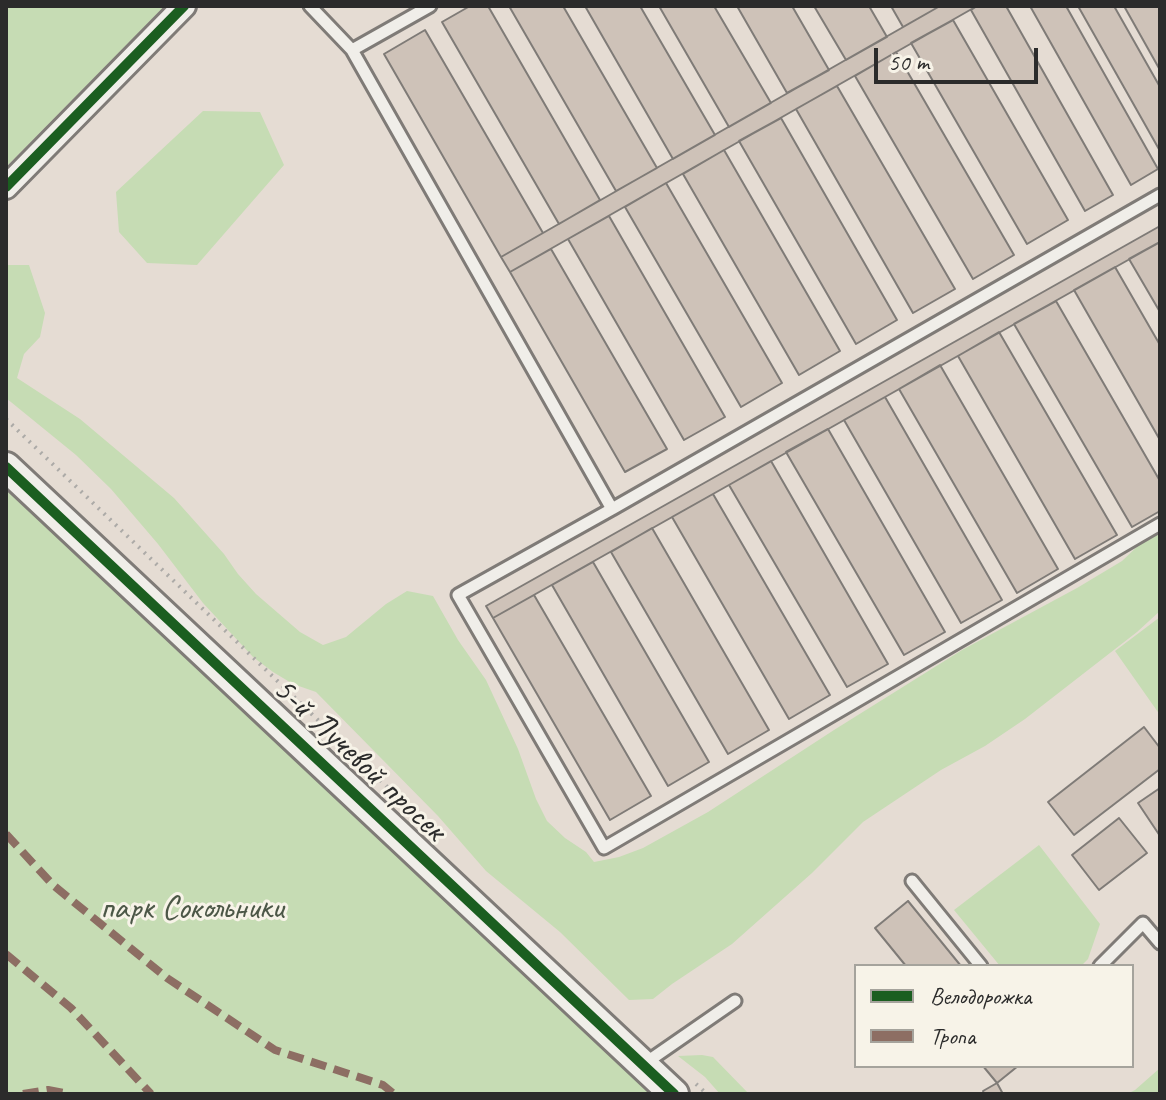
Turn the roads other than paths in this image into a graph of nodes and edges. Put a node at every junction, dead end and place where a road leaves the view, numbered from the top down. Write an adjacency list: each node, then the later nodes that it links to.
1 (184, 6): 5 (street)
2 (310, 6): 4 (lane)
3 (430, 6): 4 (lane)
4 (352, 50): 8 (lane)
5 (6, 187)
6 (1160, 195): 8 (lane)
7 (6, 467): 15 (street, 5-й Лучевой просек)
8 (612, 509): 9 (lane)
9 (1160, 524)
10 (912, 881): 12 (lane)
11 (1160, 943): 13 (lane)
12 (979, 964)
13 (1102, 964)
14 (735, 1001): 15 (lane)
15 (643, 1064): 16 (street, 5-й Лучевой просек)
16 (685, 1089)

